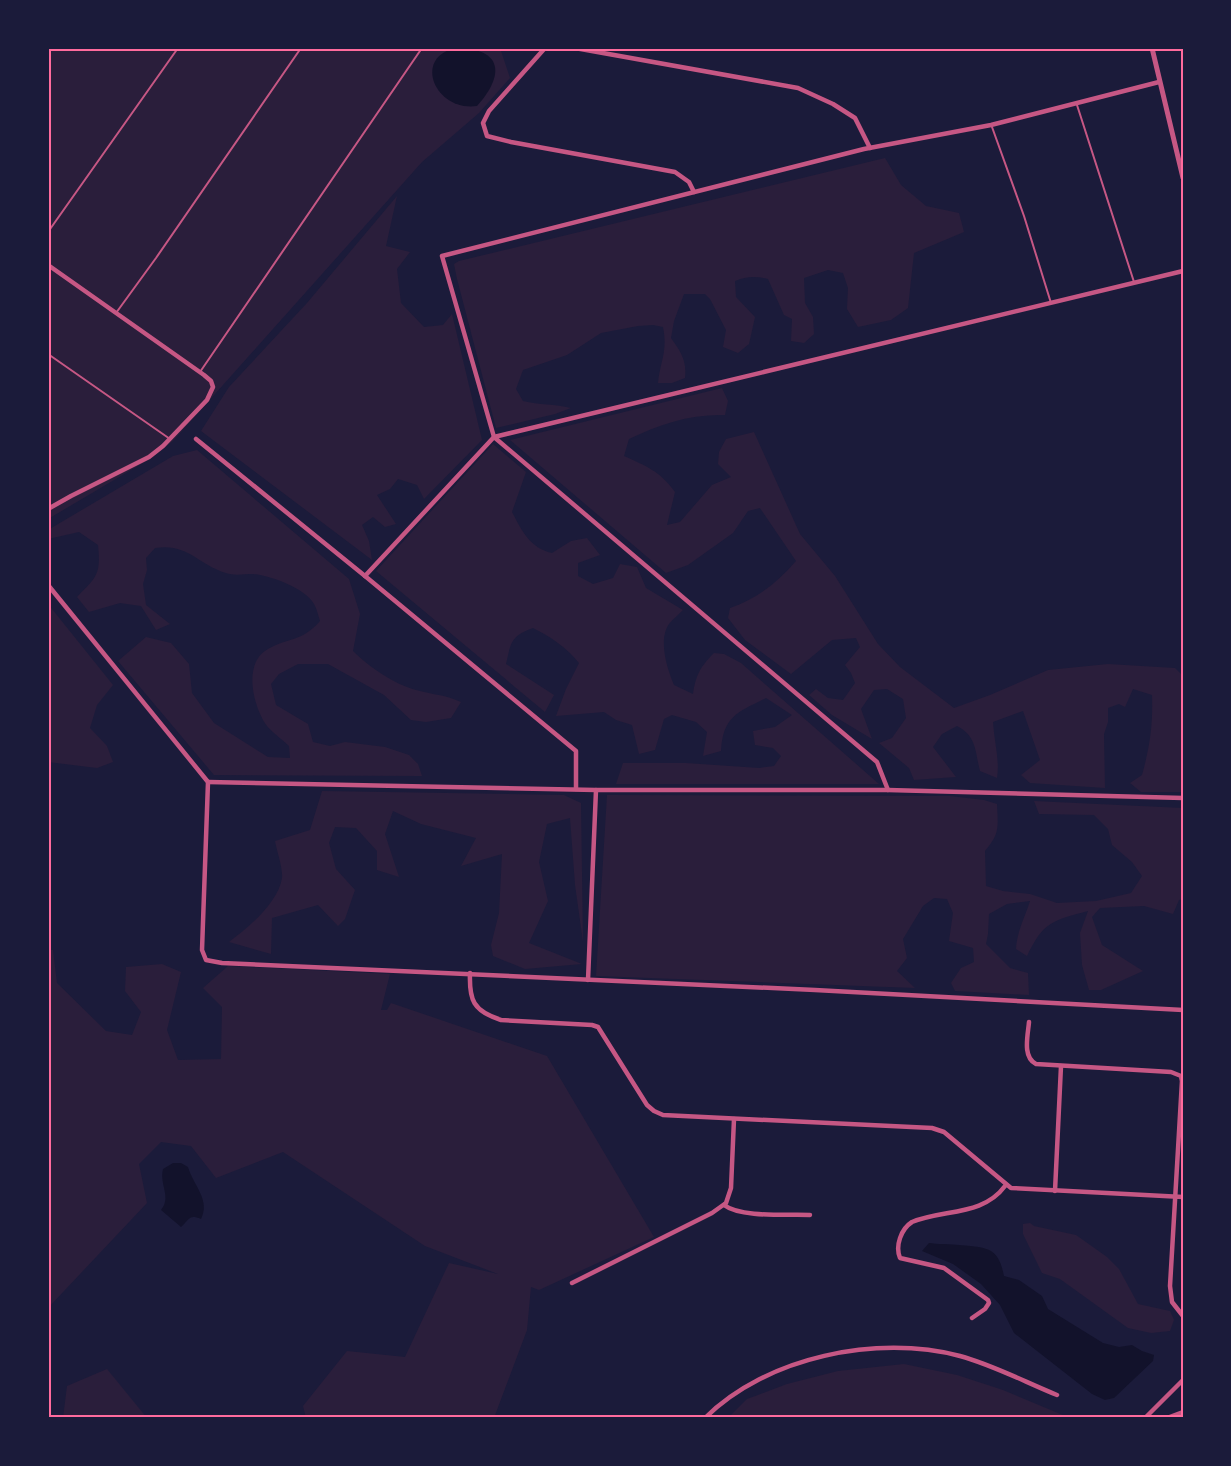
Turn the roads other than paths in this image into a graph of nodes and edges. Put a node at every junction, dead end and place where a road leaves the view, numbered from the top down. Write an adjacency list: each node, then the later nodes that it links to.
1 (51, 48): 8 (lane)
2 (178, 48): 15 (lane)
3 (301, 48): 20 (lane)
4 (422, 48): 22 (lane)
5 (545, 48): 14 (street)
6 (575, 48): 12 (street)
7 (1152, 48): 9 (street)
8 (48, 53)
9 (1159, 82): 10 (street); 13 (street)
10 (1077, 104): 11 (street); 18 (lane)
11 (992, 125): 12 (street); 19 (lane)
12 (870, 147): 14 (street)
13 (1183, 178)
14 (694, 192): 23 (street)
15 (48, 232)
16 (48, 265): 20 (street)
17 (1183, 271): 18 (street)
18 (1134, 282): 19 (street)
19 (1051, 303): 23 (street)
20 (116, 313): 22 (street)
21 (48, 354): 24 (lane)
22 (200, 372): 24 (street)
23 (494, 437): 27 (street); 32 (street)
24 (170, 439): 26 (street)
25 (196, 439): 27 (street)
26 (48, 509)
27 (365, 576): 30 (street)
28 (48, 585): 29 (street)
29 (208, 782): 30 (street); 34 (street)
30 (576, 789): 31 (street)
31 (596, 790): 32 (street); 35 (street)
32 (888, 790): 33 (street)
33 (1183, 798)
34 (470, 973): 35 (street); 39 (street)
35 (588, 980): 36 (street)
36 (1183, 1010)
37 (1029, 1022): 38 (street)
38 (1061, 1066): 41 (street); 42 (street)
39 (734, 1119): 40 (street); 44 (street)
40 (1005, 1186): 41 (street); 48 (street)
41 (1055, 1191): 42 (street)
42 (1174, 1197): 43 (street); 47 (street)
43 (1183, 1197)
44 (724, 1205): 45 (street); 46 (street)
45 (810, 1215)
46 (572, 1283)
47 (1183, 1316)
48 (972, 1318)
49 (1183, 1380): 53 (street)
50 (1057, 1395): 52 (street)
51 (1183, 1413): 54 (street)
52 (705, 1418)
53 (1146, 1418)
54 (1167, 1418)

